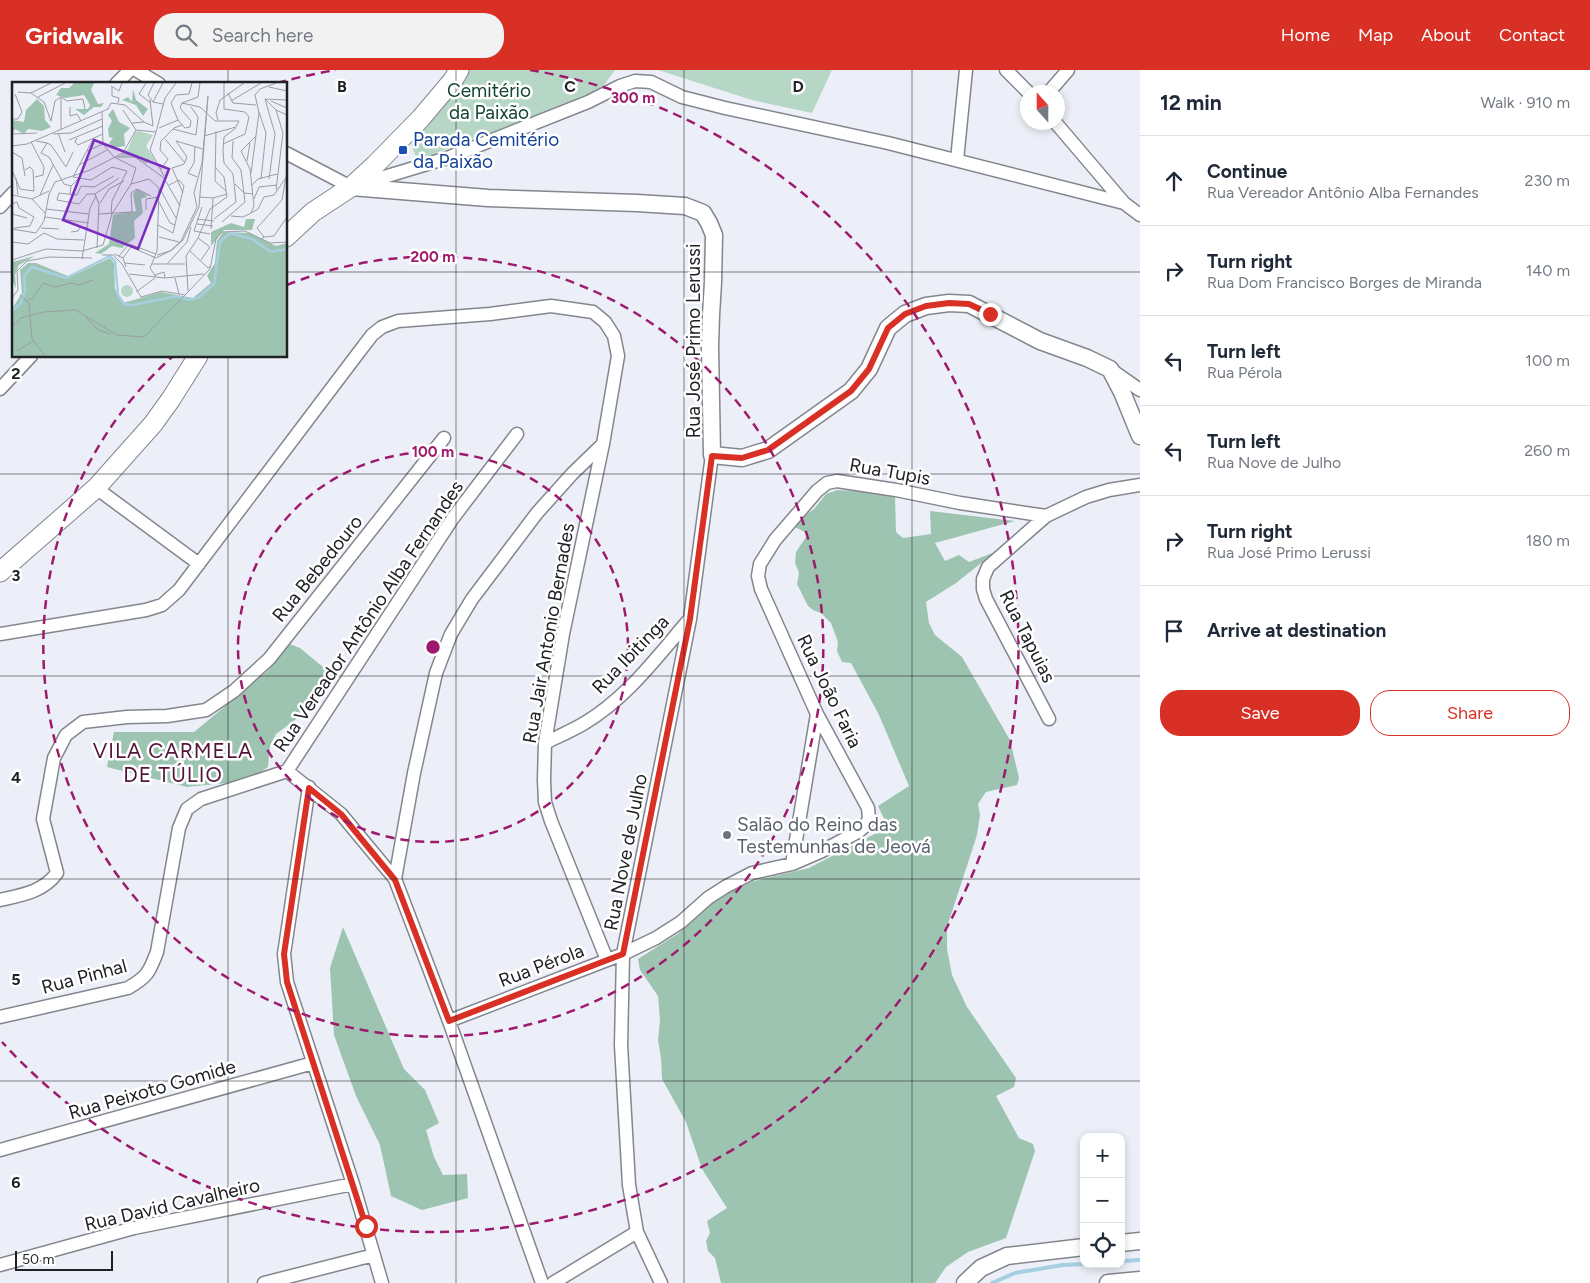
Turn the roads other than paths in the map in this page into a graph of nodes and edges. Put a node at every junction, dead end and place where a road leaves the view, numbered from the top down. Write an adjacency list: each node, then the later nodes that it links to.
1 (130, 70): 7 (street)
2 (136, 70): 8 (street)
3 (459, 70): 14 (main road)
4 (966, 70): 13 (street)
5 (1006, 70): 9 (street)
6 (1068, 70): 10 (street)
7 (118, 82)
8 (156, 82)
9 (1021, 85)
10 (1055, 85)
11 (1062, 130): 16 (street)
12 (288, 153): 14 (street)
13 (956, 160): 14 (street); 16 (street)
14 (351, 187): 19 (main road); 29 (street, Rua José Primo Lerussi)
15 (12, 194): 17 (street)
16 (1124, 203): 18 (street)
17 (0, 206)
18 (1140, 215)
19 (288, 235)
20 (29, 358): 23 (street)
21 (197, 358): 31 (main road)
22 (1110, 369): 24 (street); 26 (street); 29 (street, Rua José Primo Lerussi)
23 (0, 389)
24 (1140, 390)
25 (517, 434): 41 (street, Rua Vereador Antônio Alba Fernandes)
26 (1140, 436)
27 (444, 438): 46 (street, Rua Bebedouro)
28 (603, 444): 33 (street, Rua Jair Antonio Bernades); 40 (street, Rua Jair Antonio Bernades); 45 (street)
29 (712, 456): 36 (street, Rua Nove de Julho)
30 (1140, 485): 32 (street, Rua Tapuias)
31 (96, 488): 33 (street); 34 (main road)
32 (1046, 516): 35 (street, Rua Tupis); 39 (street, Rua Tapuias)
33 (200, 564): 37 (street)
34 (0, 572)
35 (761, 589): 38 (street, Rua João Faria)
36 (690, 619): 40 (street, Rua Ibitinga); 47 (street, Rua Nove de Julho)
37 (0, 634)
38 (817, 714): 43 (street, Rua João Faria); 44 (street)
39 (1049, 719)
40 (545, 743): 48 (street, Rua Jair Antonio Bernades)
41 (287, 771): 42 (street); 49 (street, Rua Pinhal)
42 (309, 788): 45 (street); 51 (street)
43 (868, 808): 44 (street, Rua Pérola)
44 (792, 864): 47 (street, Rua Pérola)
45 (395, 880): 50 (street)
46 (0, 900)
47 (623, 954): 48 (street, Rua Pérola); 54 (street, Rua Nove de Julho)
48 (607, 960): 50 (street, Rua Pérola)
49 (0, 1017)
50 (449, 1021): 63 (street)
51 (313, 1063): 52 (street, Rua Peixoto Gomide); 53 (street)
52 (0, 1150)
53 (353, 1184): 58 (street); 59 (street, Rua David Cavalheiro)
54 (637, 1232): 64 (street); 65 (street, Rua Nove de Julho)
55 (1140, 1241): 56 (street)
56 (1125, 1243)
57 (1080, 1247): 66 (street)
58 (374, 1255): 61 (street); 62 (street)
59 (0, 1266)
60 (1140, 1280): 67 (street)
61 (264, 1283)
62 (382, 1283)
63 (542, 1283)
64 (553, 1283)
65 (661, 1283)
66 (965, 1283)
67 (1108, 1283)

